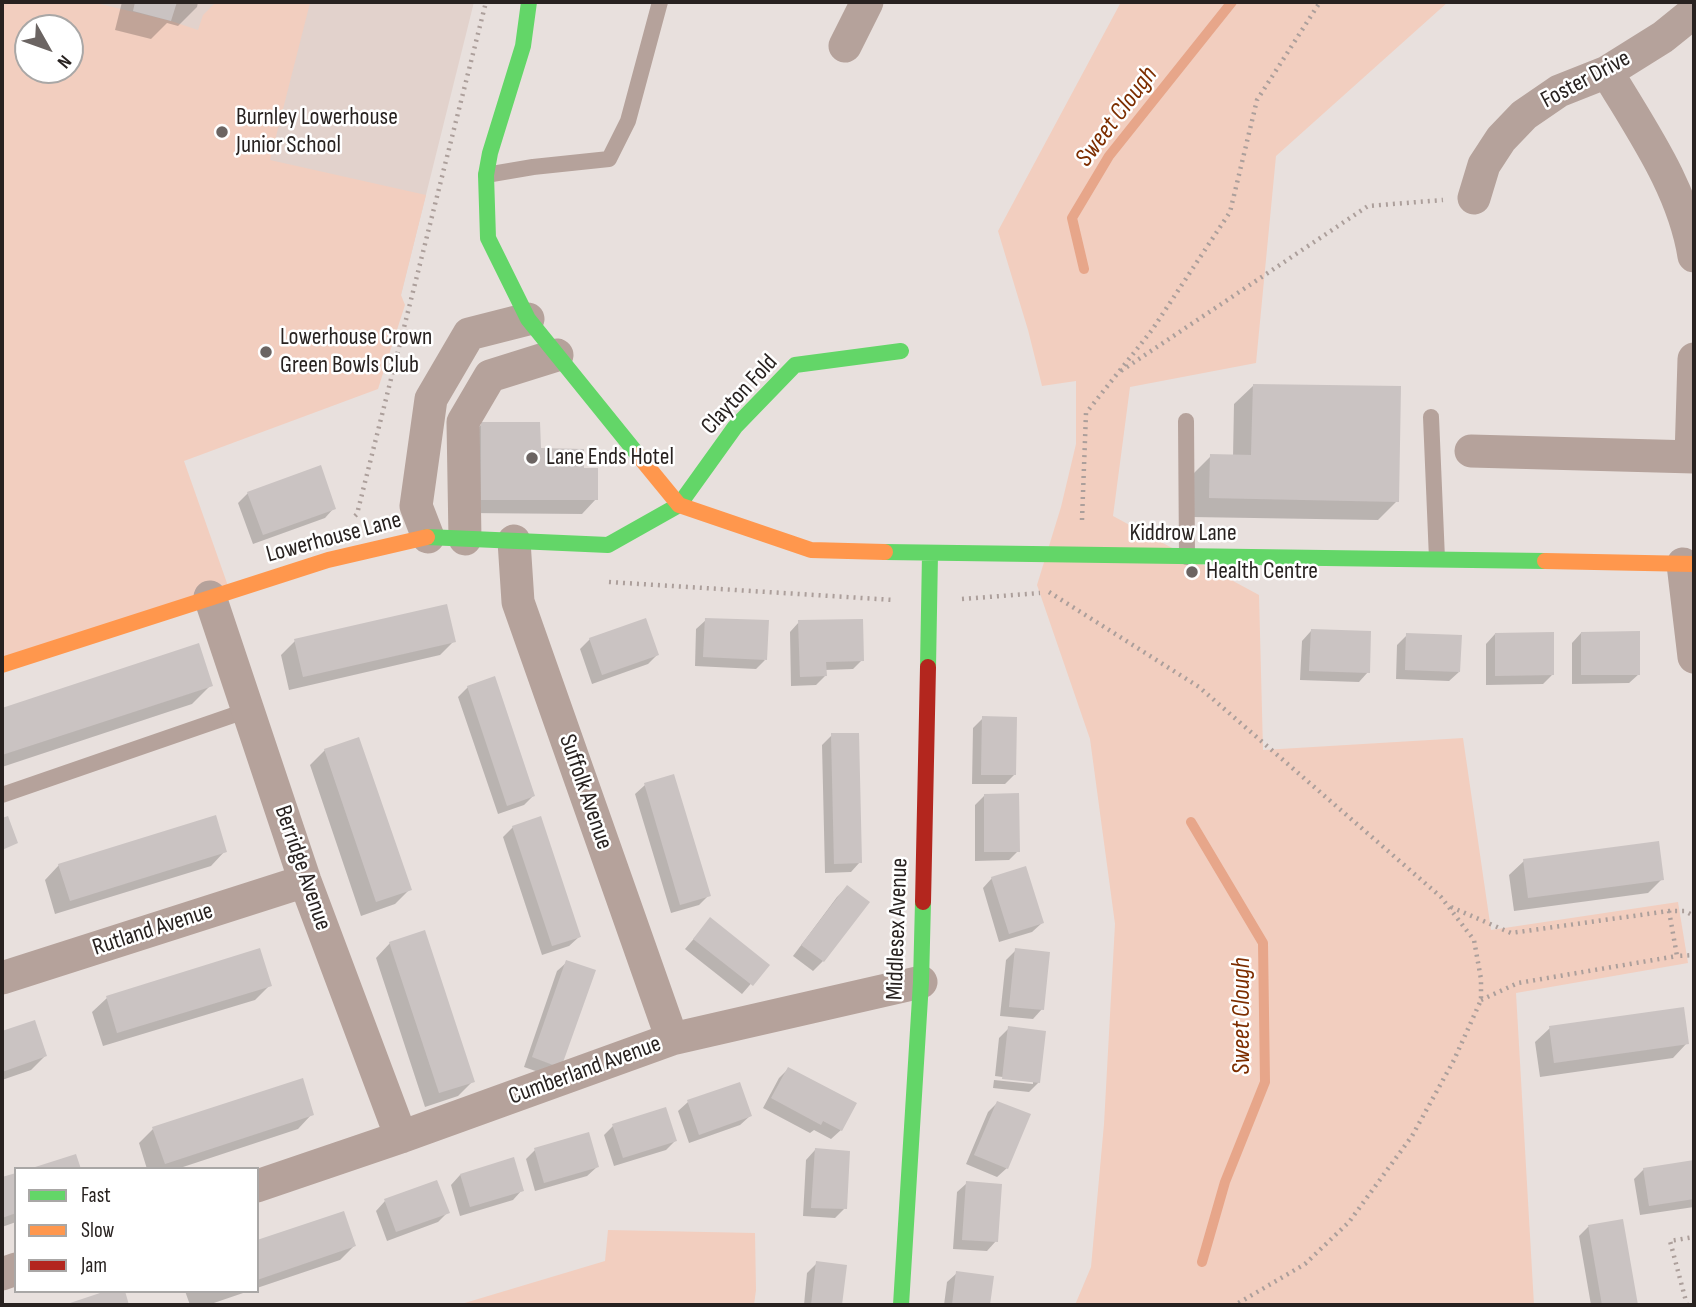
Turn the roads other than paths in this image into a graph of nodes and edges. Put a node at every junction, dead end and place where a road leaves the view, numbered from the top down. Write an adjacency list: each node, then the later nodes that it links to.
1 (530, 2): 7 (street)
2 (660, 2): 7 (lane)
3 (867, 2): 5 (street)
4 (1694, 12): 6 (street, Foster Drive)
5 (845, 46)
6 (1607, 72): 8 (street, Foster Drive); 9 (street)
7 (486, 175): 10 (street)
8 (1474, 198)
9 (1694, 256)
10 (527, 319): 12 (street); 19 (street)
11 (901, 351): 18 (street, Clayton Fold)
12 (557, 355): 18 (street); 20 (street)
13 (1694, 359): 17 (street)
14 (1431, 417): 24 (lane)
15 (1186, 421): 23 (lane)
16 (1471, 450): 17 (street)
17 (1693, 457)
18 (679, 505): 21 (street, Lowerhouse Lane); 22 (street, Kiddrow Lane)
19 (428, 537): 20 (street, Lowerhouse Lane); 26 (street, Lowerhouse Lane)
20 (465, 538): 21 (street, Lowerhouse Lane)
21 (514, 541): 34 (street, Suffolk Avenue)
22 (930, 554): 23 (street, Kiddrow Lane); 33 (street, Middlesex Avenue)
23 (1187, 557): 24 (street, Kiddrow Lane)
24 (1437, 559): 25 (street, Kiddrow Lane)
25 (1689, 564): 27 (street)
26 (210, 597): 28 (street, Lowerhouse Lane); 29 (street, Berridge Avenue)
27 (1694, 657)
28 (2, 665)
29 (248, 710): 30 (lane); 31 (street, Berridge Avenue)
30 (2, 795)
31 (305, 881): 32 (street, Rutland Avenue); 35 (street, Berridge Avenue)
32 (2, 978)
33 (921, 982): 34 (street, Cumberland Avenue); 37 (street, Middlesex Avenue)
34 (672, 1039): 35 (street, Cumberland Avenue)
35 (401, 1137): 36 (street, Cumberland Avenue)
36 (259, 1185)
37 (901, 1305)

